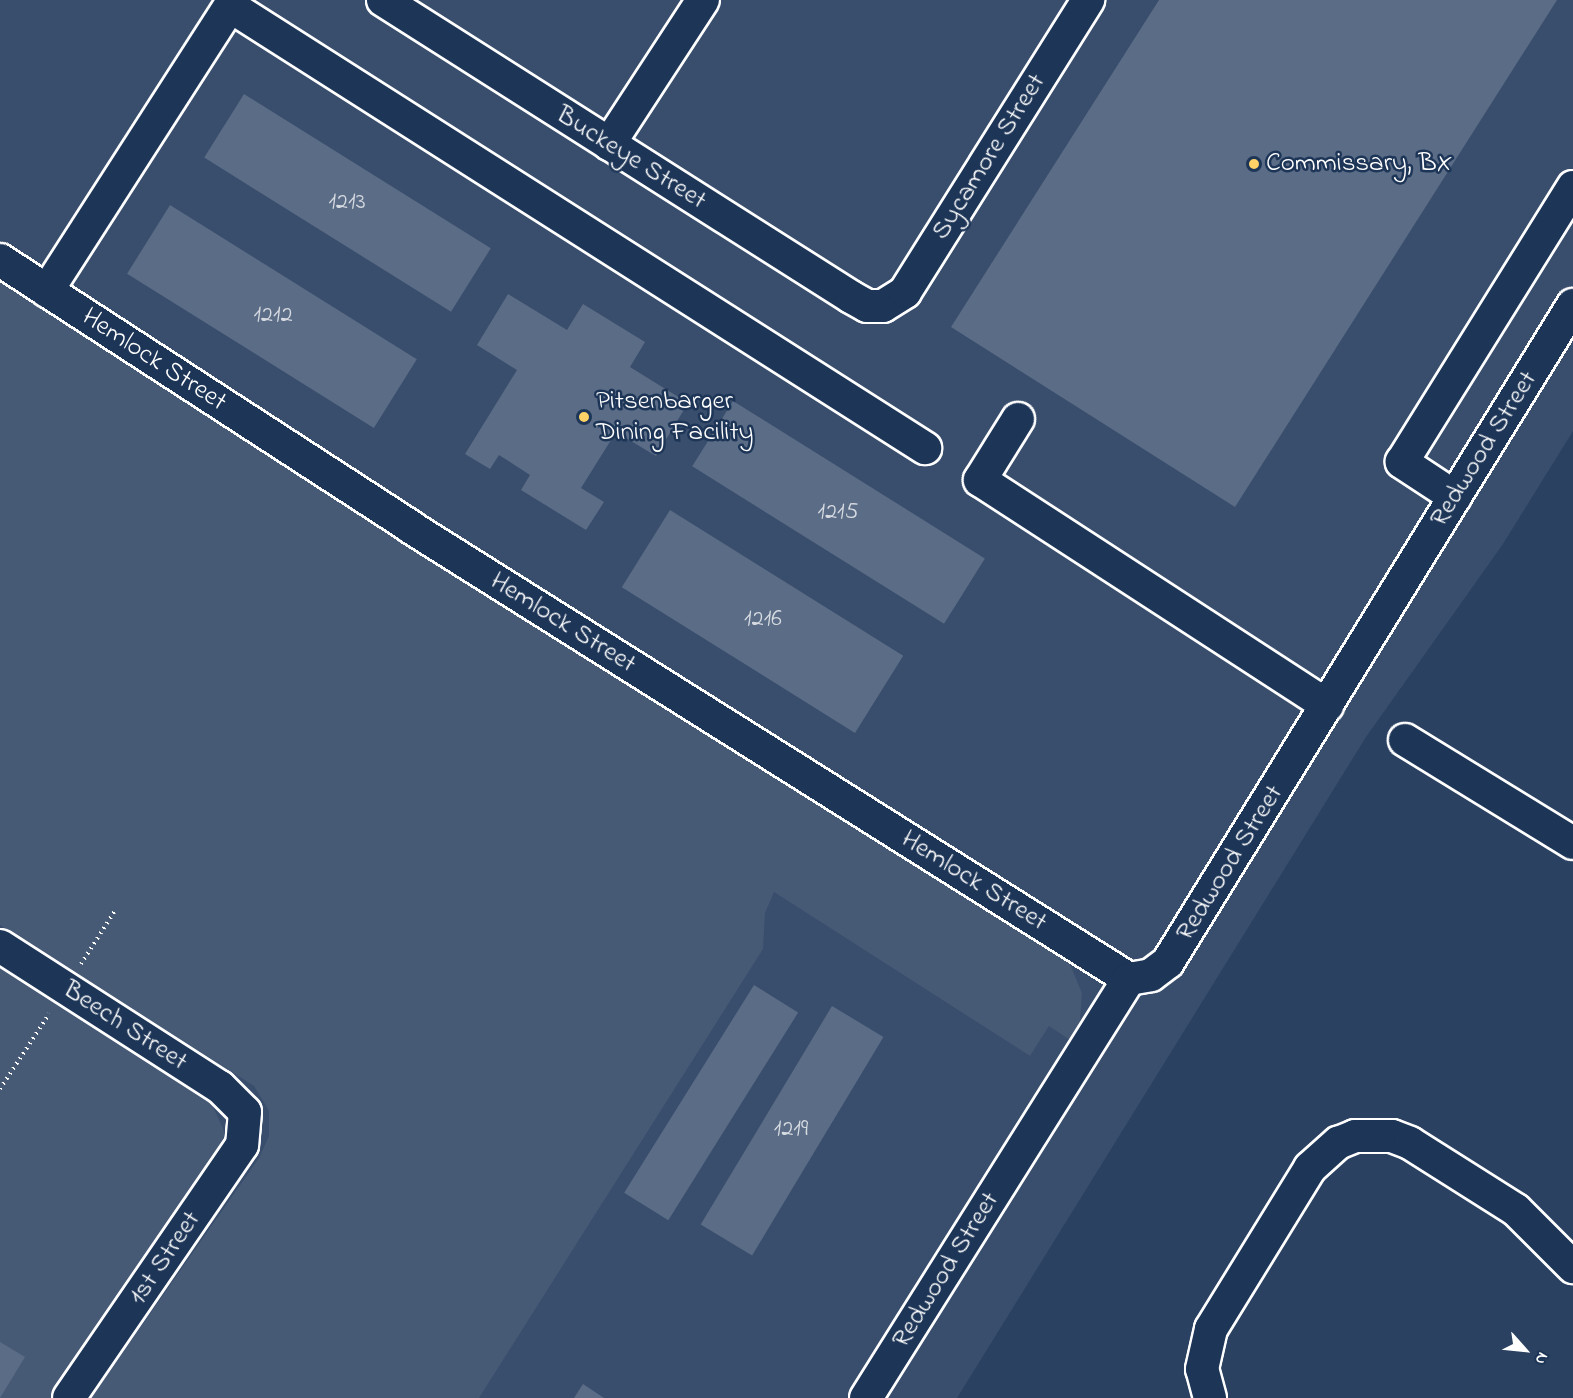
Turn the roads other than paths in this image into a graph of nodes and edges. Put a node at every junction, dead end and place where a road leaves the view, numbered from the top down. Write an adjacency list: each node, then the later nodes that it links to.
1 (383, 0): 5 (street, Buckeye Street)
2 (703, 0): 5 (street)
3 (1088, 0): 10 (street, Sycamore Street)
4 (232, 3): 8 (street); 12 (street)
5 (609, 144): 10 (street, Buckeye Street)
6 (1573, 187): 13 (street)
7 (0, 260): 8 (street, Hemlock Street)
8 (47, 291): 18 (street, Hemlock Street)
9 (1573, 305): 13 (street, Redwood Street)
10 (883, 306)
11 (1018, 419): 14 (street)
12 (925, 448)
13 (1455, 497): 14 (street, Redwood Street)
14 (1327, 705): 18 (street, Redwood Street)
15 (1406, 740): 16 (street)
16 (1573, 843)
17 (0, 946): 19 (street, Beech Street)
18 (1129, 979): 22 (street, Redwood Street)
19 (245, 1112): 21 (street, 1st Street)
20 (1573, 1267): 23 (street)
21 (69, 1398)
22 (866, 1398)
23 (1210, 1398)

